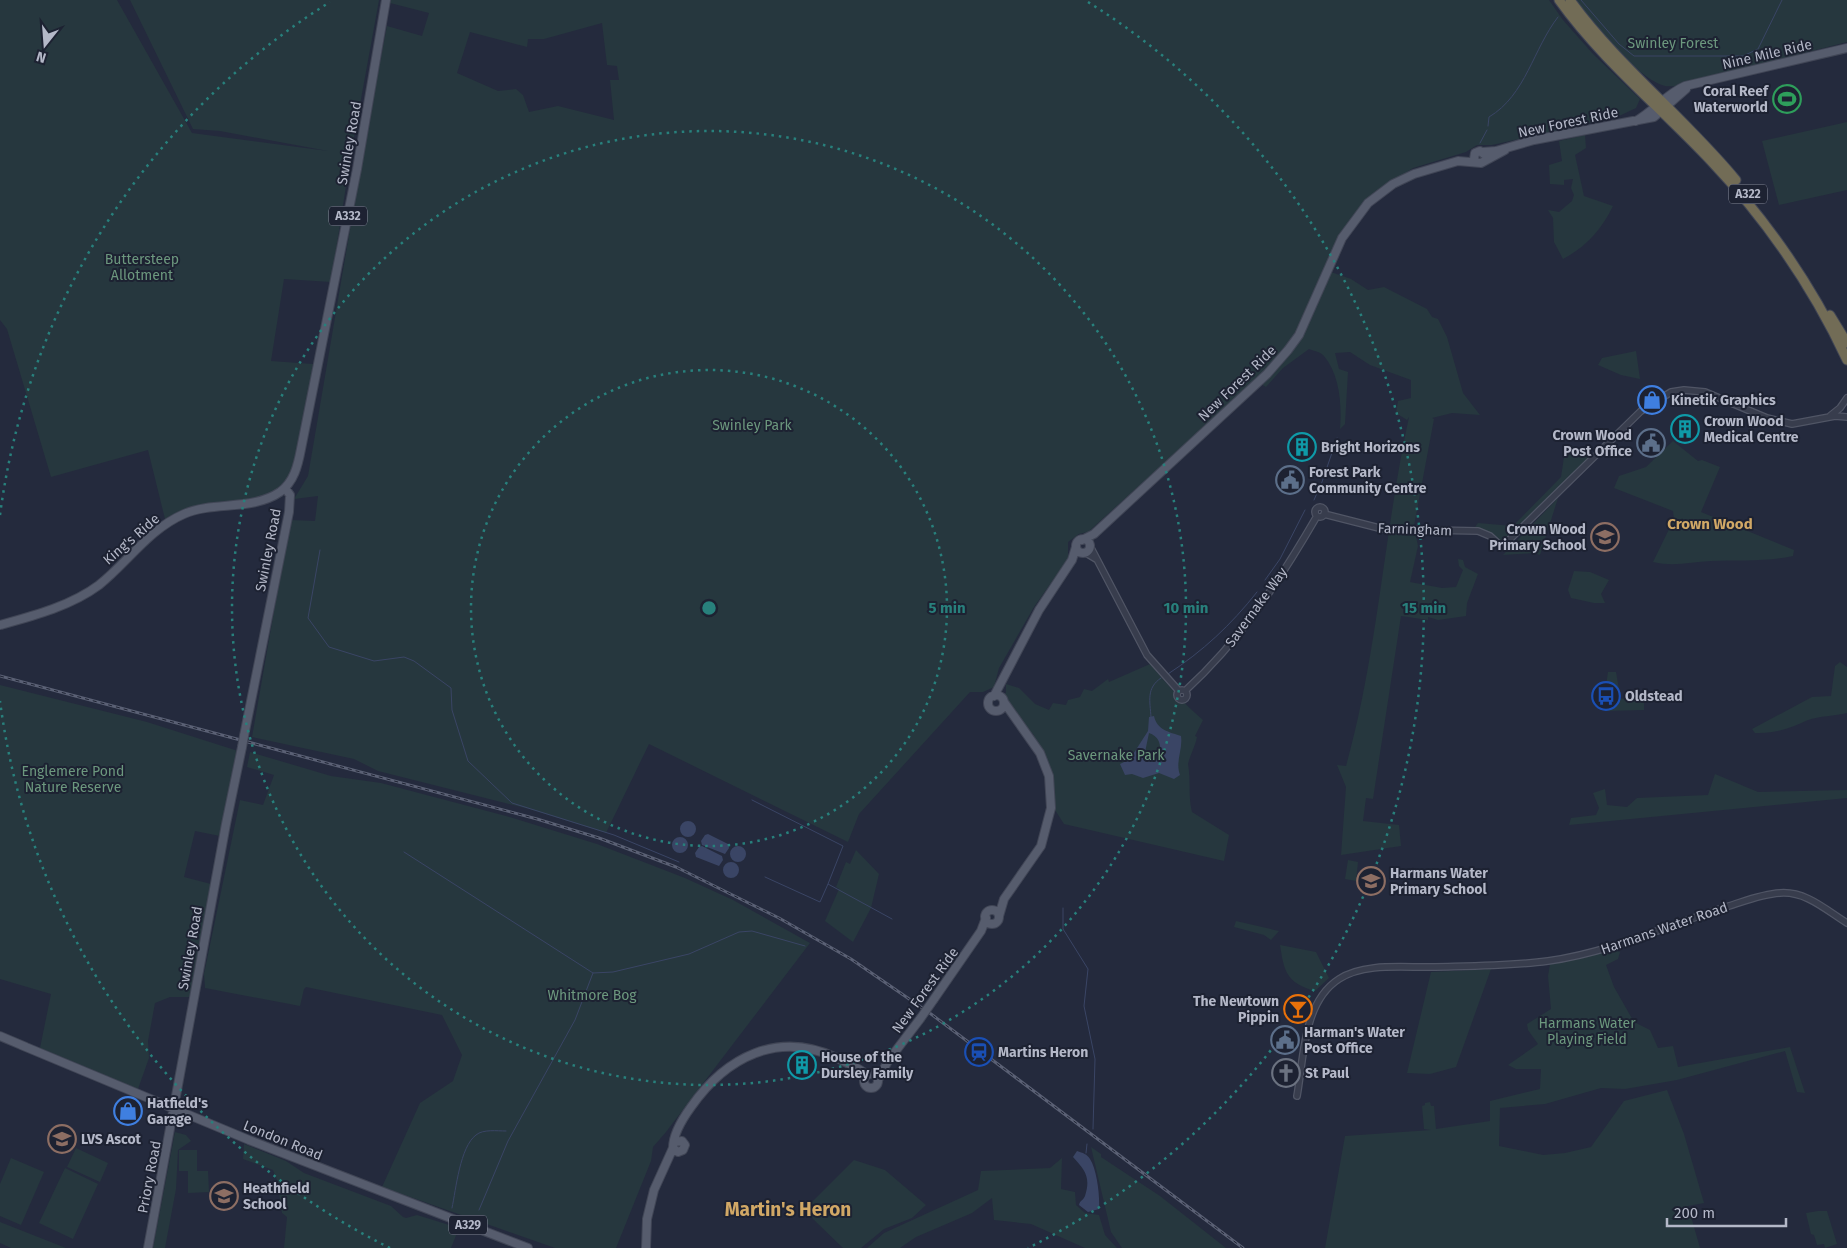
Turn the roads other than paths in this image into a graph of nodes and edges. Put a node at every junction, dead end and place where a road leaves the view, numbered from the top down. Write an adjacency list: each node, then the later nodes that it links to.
1 (386, 0): 14 (main road, Swinley Road / A332)
2 (1559, 0): 5 (highway, A322)
3 (1570, 0): 6 (highway, A322)
4 (1847, 48): 6 (main road, Nine Mile Ride)
5 (1643, 93): 6 (highway, A322); 7 (main road)
6 (1662, 106): 7 (main road, New Forest Ride); 8 (highway, A322); 8 (highway, A322)
7 (1638, 120): 16 (main road, New Forest Ride)
8 (1799, 270): 9 (highway, A322); 10 (highway, A322)
9 (1847, 343)
10 (1847, 360)
11 (1847, 398): 13 (street)
12 (1847, 416): 13 (street)
13 (1828, 418): 15 (street, Farningham)
14 (285, 488): 21 (main road, King's Ride); 33 (main road, Swinley Road, bridge)
15 (1324, 514): 19 (street, Savernake Way)
16 (1094, 534): 17 (main road, New Forest Ride); 19 (main road, New Forest Ride)
17 (1082, 540): 18 (main road, New Forest Ride); 19 (main road)
18 (1076, 547): 19 (main road); 20 (main road, New Forest Ride)
19 (1087, 549): 20 (main road, New Forest Ride)
20 (1072, 560): 22 (main road, New Forest Ride)
21 (0, 625)
22 (1000, 698): 23 (main road, New Forest Ride); 23 (main road, New Forest Ride); 24 (main road, New Forest Ride)
23 (999, 711): 24 (main road, New Forest Ride)
24 (1022, 726): 25 (main road, New Forest Ride)
25 (1004, 900): 26 (main road, New Forest Ride); 27 (main road, New Forest Ride)
26 (988, 914): 27 (main road); 29 (main road); 30 (main road, New Forest Ride)
27 (999, 916): 29 (main road, New Forest Ride)
28 (1847, 923): 32 (street, Harmans Water Road)
29 (992, 924): 30 (main road, New Forest Ride)
30 (982, 932): 34 (main road, New Forest Ride, bridge)
31 (0, 1036): 33 (main road, London Road / A329)
32 (1297, 1096)
33 (175, 1110): 36 (main road, Priory Road); 37 (main road, London Road / A329)
34 (682, 1120): 35 (main road, New Forest Ride); 35 (main road)
35 (675, 1148): 38 (main road, New Forest Ride)
36 (148, 1248)
37 (528, 1248)
38 (646, 1248)

